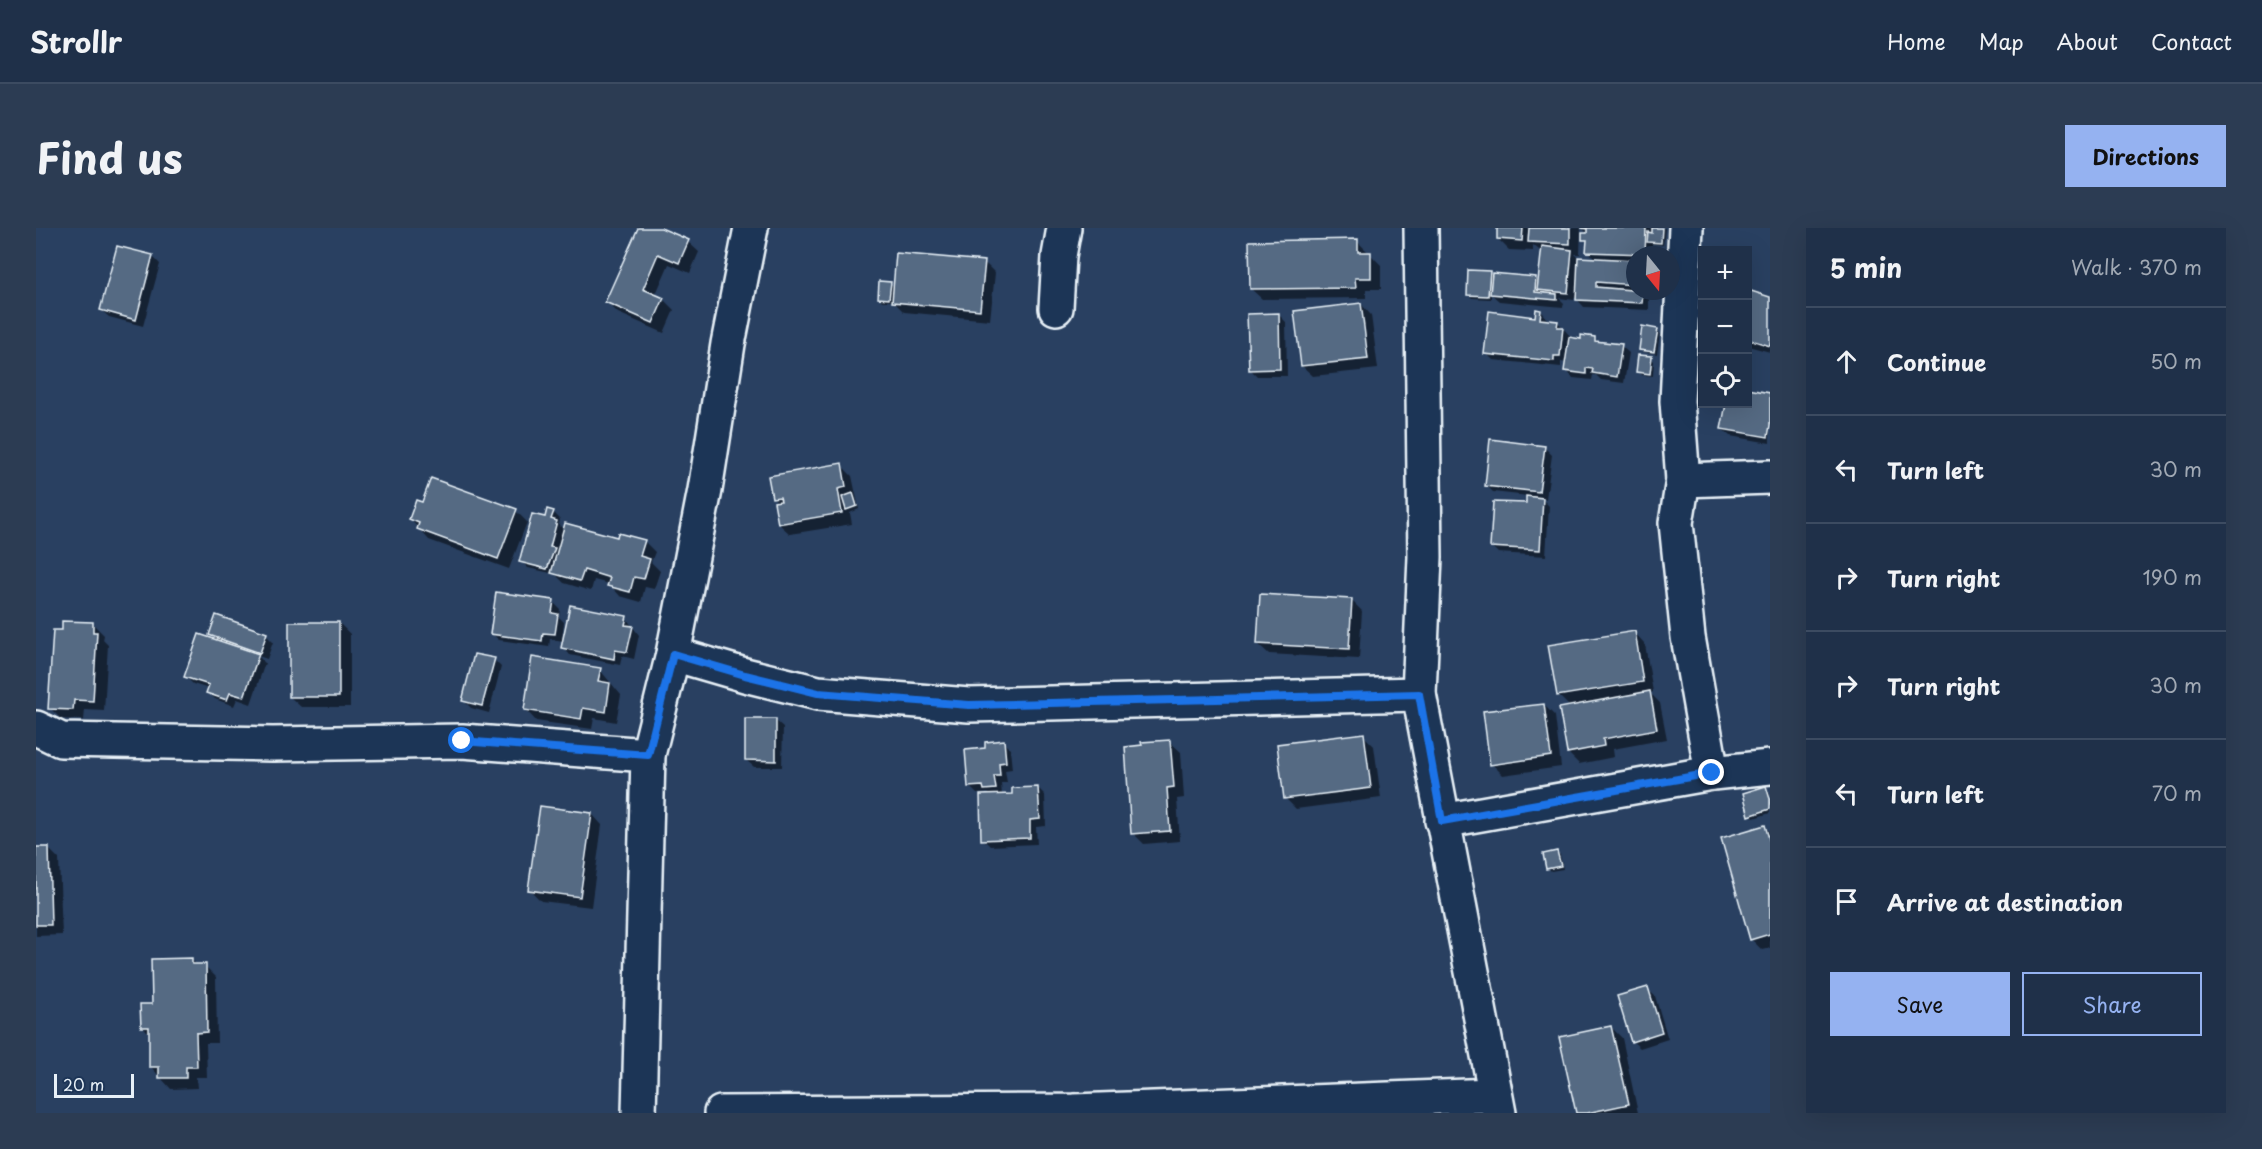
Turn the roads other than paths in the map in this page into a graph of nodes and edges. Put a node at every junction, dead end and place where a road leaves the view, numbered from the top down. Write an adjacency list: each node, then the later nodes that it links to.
1 (751, 228): 8 (street)
2 (1064, 228): 5 (street)
3 (1421, 228): 9 (street)
4 (1686, 228): 7 (street)
5 (1056, 308)
6 (1770, 477): 7 (street)
7 (1683, 480): 13 (street)
8 (673, 654): 9 (street); 11 (street)
9 (1419, 694): 14 (street)
10 (36, 728): 11 (street)
11 (648, 755): 17 (street)
12 (1770, 767): 13 (street)
13 (1712, 773): 14 (street)
14 (1442, 821): 15 (street)
15 (1497, 1104): 16 (street)
16 (1074, 1112): 18 (street)
17 (639, 1113)
18 (721, 1113)

